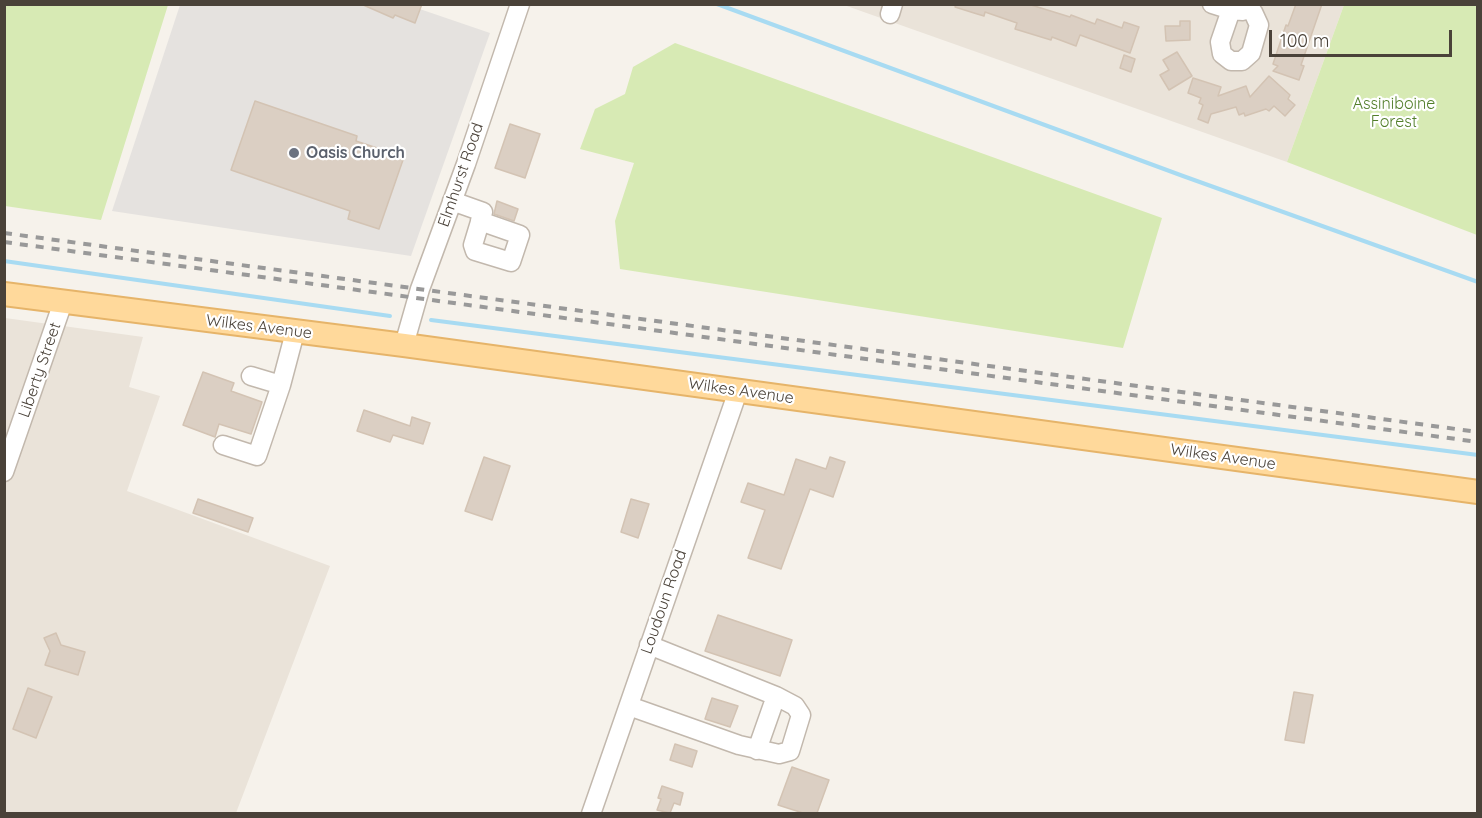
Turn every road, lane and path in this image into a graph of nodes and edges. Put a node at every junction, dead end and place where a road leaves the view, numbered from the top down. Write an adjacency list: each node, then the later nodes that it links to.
1 (520, 4): 5 (street, Elmhurst Road)
2 (1212, 4): 4 (street)
3 (1256, 8): 4 (street); 4 (street)
4 (1231, 10)
5 (452, 201): 6 (street); 10 (street, Elmhurst Road)
6 (480, 221)
7 (4, 294): 8 (main road, Wilkes Avenue)
8 (63, 302): 9 (main road, Wilkes Avenue); 15 (street, Liberty Street)
9 (295, 332): 10 (main road, Wilkes Avenue); 12 (street)
10 (404, 345): 13 (main road, Wilkes Avenue)
11 (251, 376): 12 (street)
12 (281, 385): 14 (street)
13 (738, 391): 16 (main road, Wilkes Avenue); 17 (street, Loudoun Road)
14 (223, 445)
15 (4, 472)
16 (1478, 492)
17 (650, 645): 18 (street); 19 (street, Loudoun Road)
18 (777, 696): 20 (street); 20 (street)
19 (629, 706): 20 (street); 21 (street, Loudoun Road)
20 (757, 750)
21 (591, 813)

